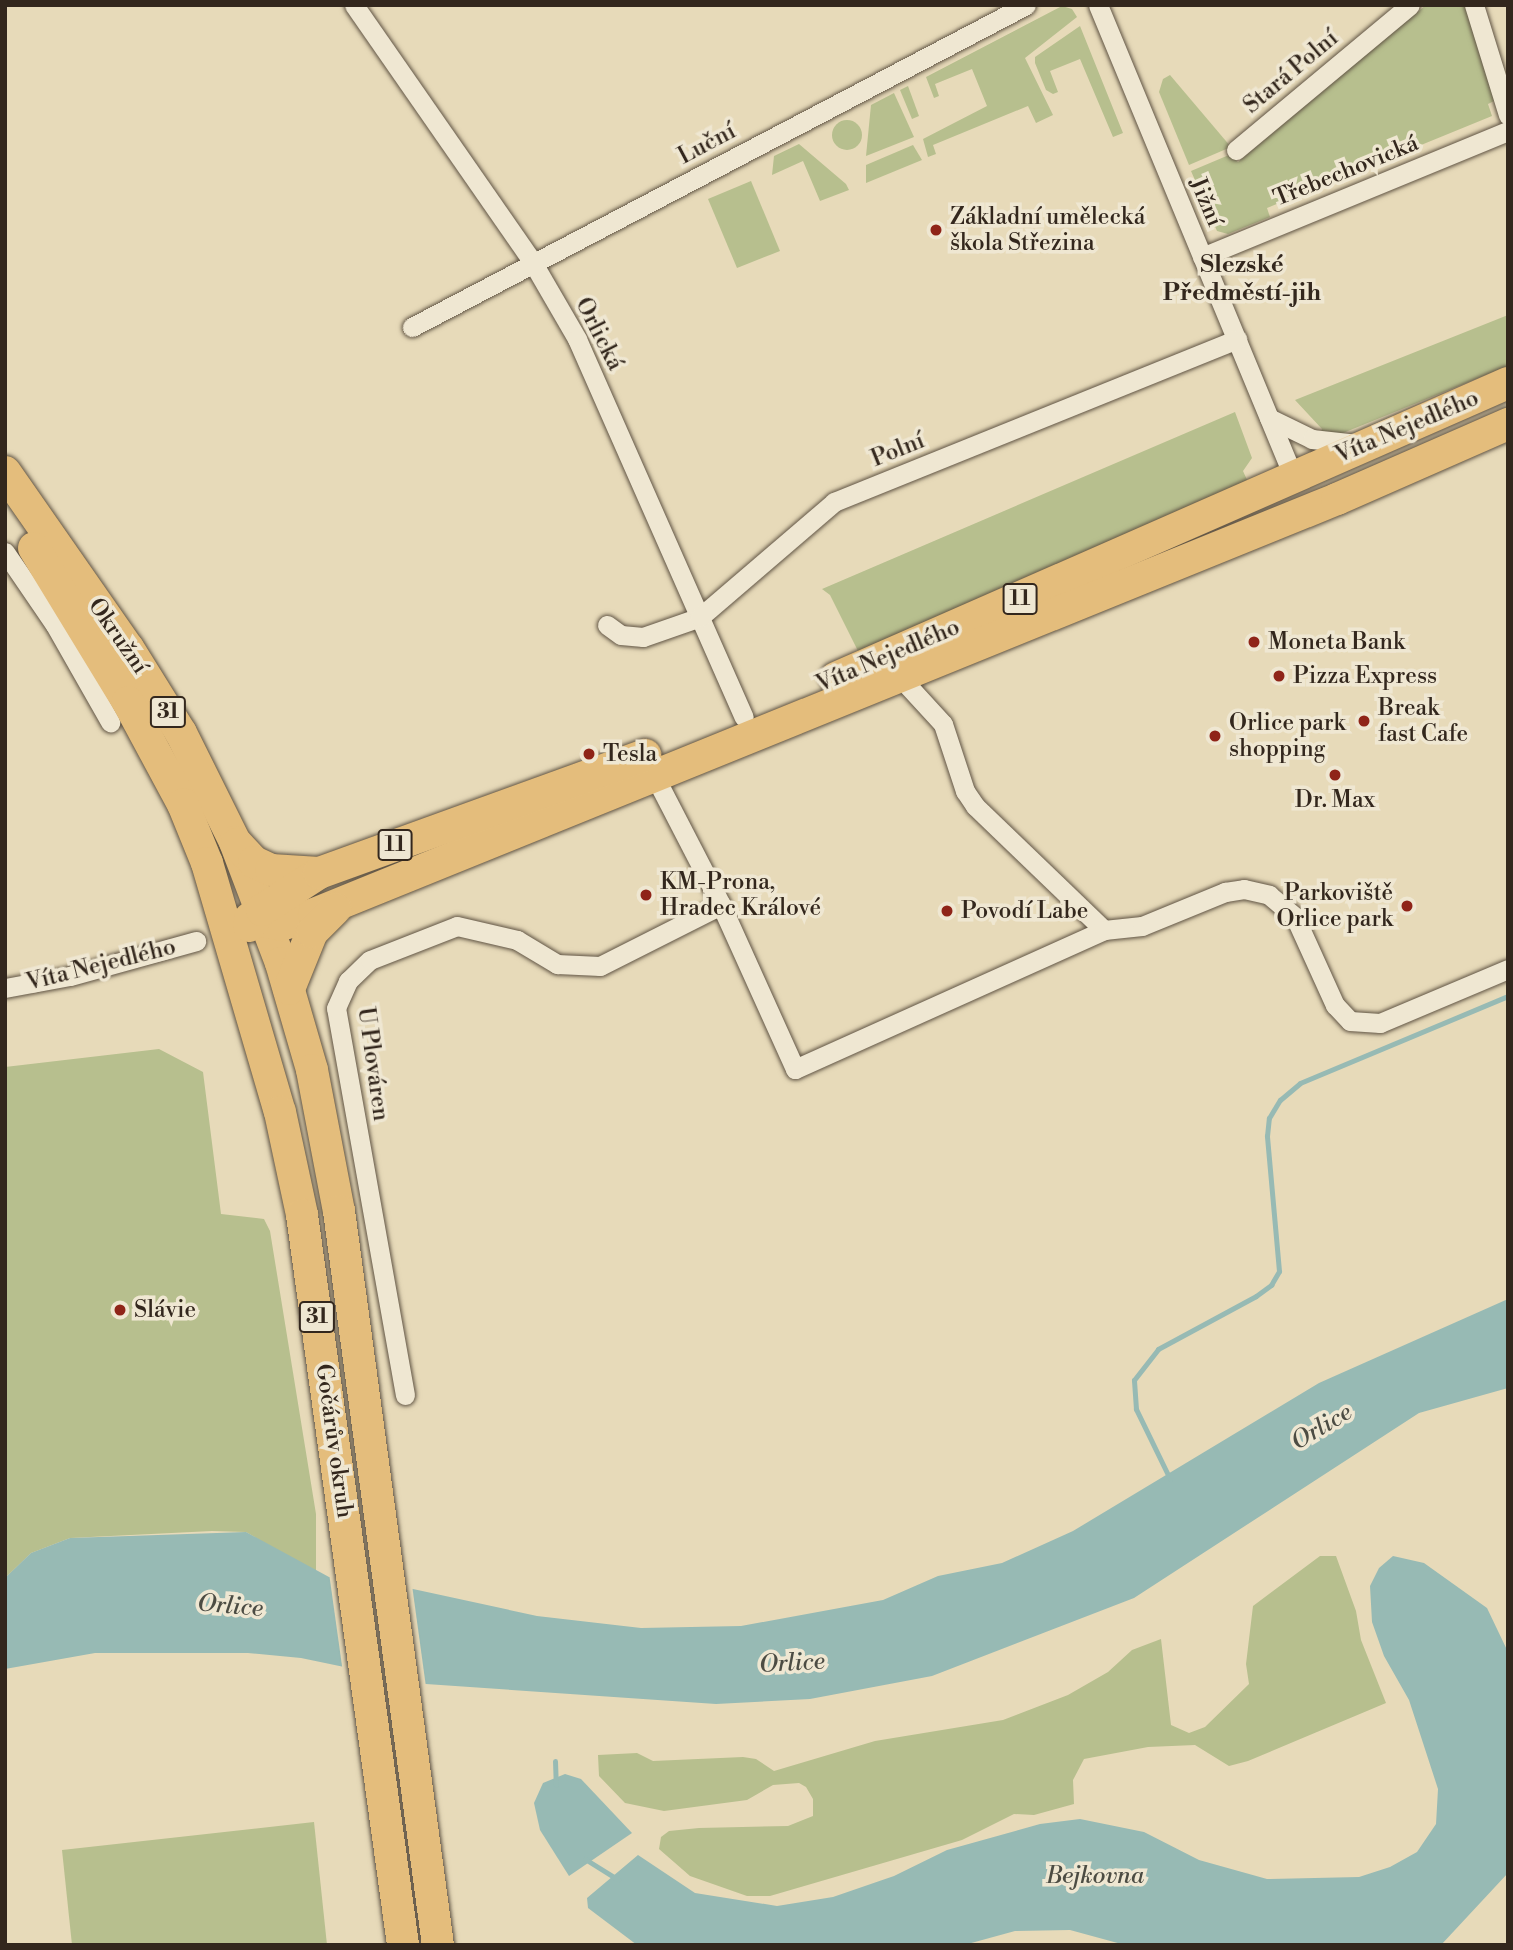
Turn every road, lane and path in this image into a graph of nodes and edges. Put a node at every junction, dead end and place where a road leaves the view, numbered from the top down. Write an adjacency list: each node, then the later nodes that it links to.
1 (354, 5): 10 (street, Orlická)
2 (1026, 5): 10 (street, Luční)
3 (1098, 5): 9 (street, Jižní)
4 (1410, 5): 8 (street, Stará Polní)
5 (1474, 5): 6 (street)
6 (1508, 115)
7 (1508, 131): 9 (street, Třebechovická)
8 (1236, 150)
9 (1202, 257): 12 (street, Jižní)
10 (533, 262): 11 (street, Luční); 21 (street, Orlická)
11 (412, 327)
12 (1237, 339): 14 (street, Jižní); 21 (street, Polní)
13 (1508, 383): 16 (main road, Víta Nejedlého / 11)
14 (1269, 418): 16 (street); 18 (street, Jižní)
15 (1508, 424): 23 (main road, Víta Nejedlého / 11)
16 (1367, 443): 18 (main road, Víta Nejedlého / 11)
17 (5, 472): 27 (main road, Okružní / 31)
18 (1293, 475): 24 (main road, Víta Nejedlého / 11)
19 (5, 506): 28 (main road, Okružní / 31)
20 (5, 552): 25 (street, Okružní)
21 (700, 617): 22 (street, Polní); 24 (street, Orlická)
22 (607, 625)
23 (899, 676): 26 (main road, Víta Nejedlého / 11); 33 (street, Víta Nejedlého)
24 (744, 717): 29 (main road, Víta Nejedlého / 11)
25 (110, 722)
26 (653, 774): 30 (main road, Víta Nejedlého / 11); 31 (street)
27 (235, 842): 29 (main road); 32 (main road, Okružní / 31)
28 (207, 863): 32 (main road); 36 (main road, Gočárův okruh / 31)
29 (311, 878): 32 (main road, Víta Nejedlého)
30 (345, 902): 32 (main road, Víta Nejedlého / 11); 38 (main road)
31 (721, 905): 33 (street); 39 (street, U Plováren)
32 (261, 918): 36 (main road); 38 (main road, Gočárův okruh / 31)
33 (1104, 930): 35 (street)
34 (196, 941): 37 (street, Víta Nejedlého)
35 (1508, 970)
36 (240, 977): 40 (main road, Gočárův okruh / 31)
37 (5, 988)
38 (289, 989): 41 (main road, Gočárův okruh / 31)
39 (405, 1395)
40 (403, 1945)
41 (438, 1945)

